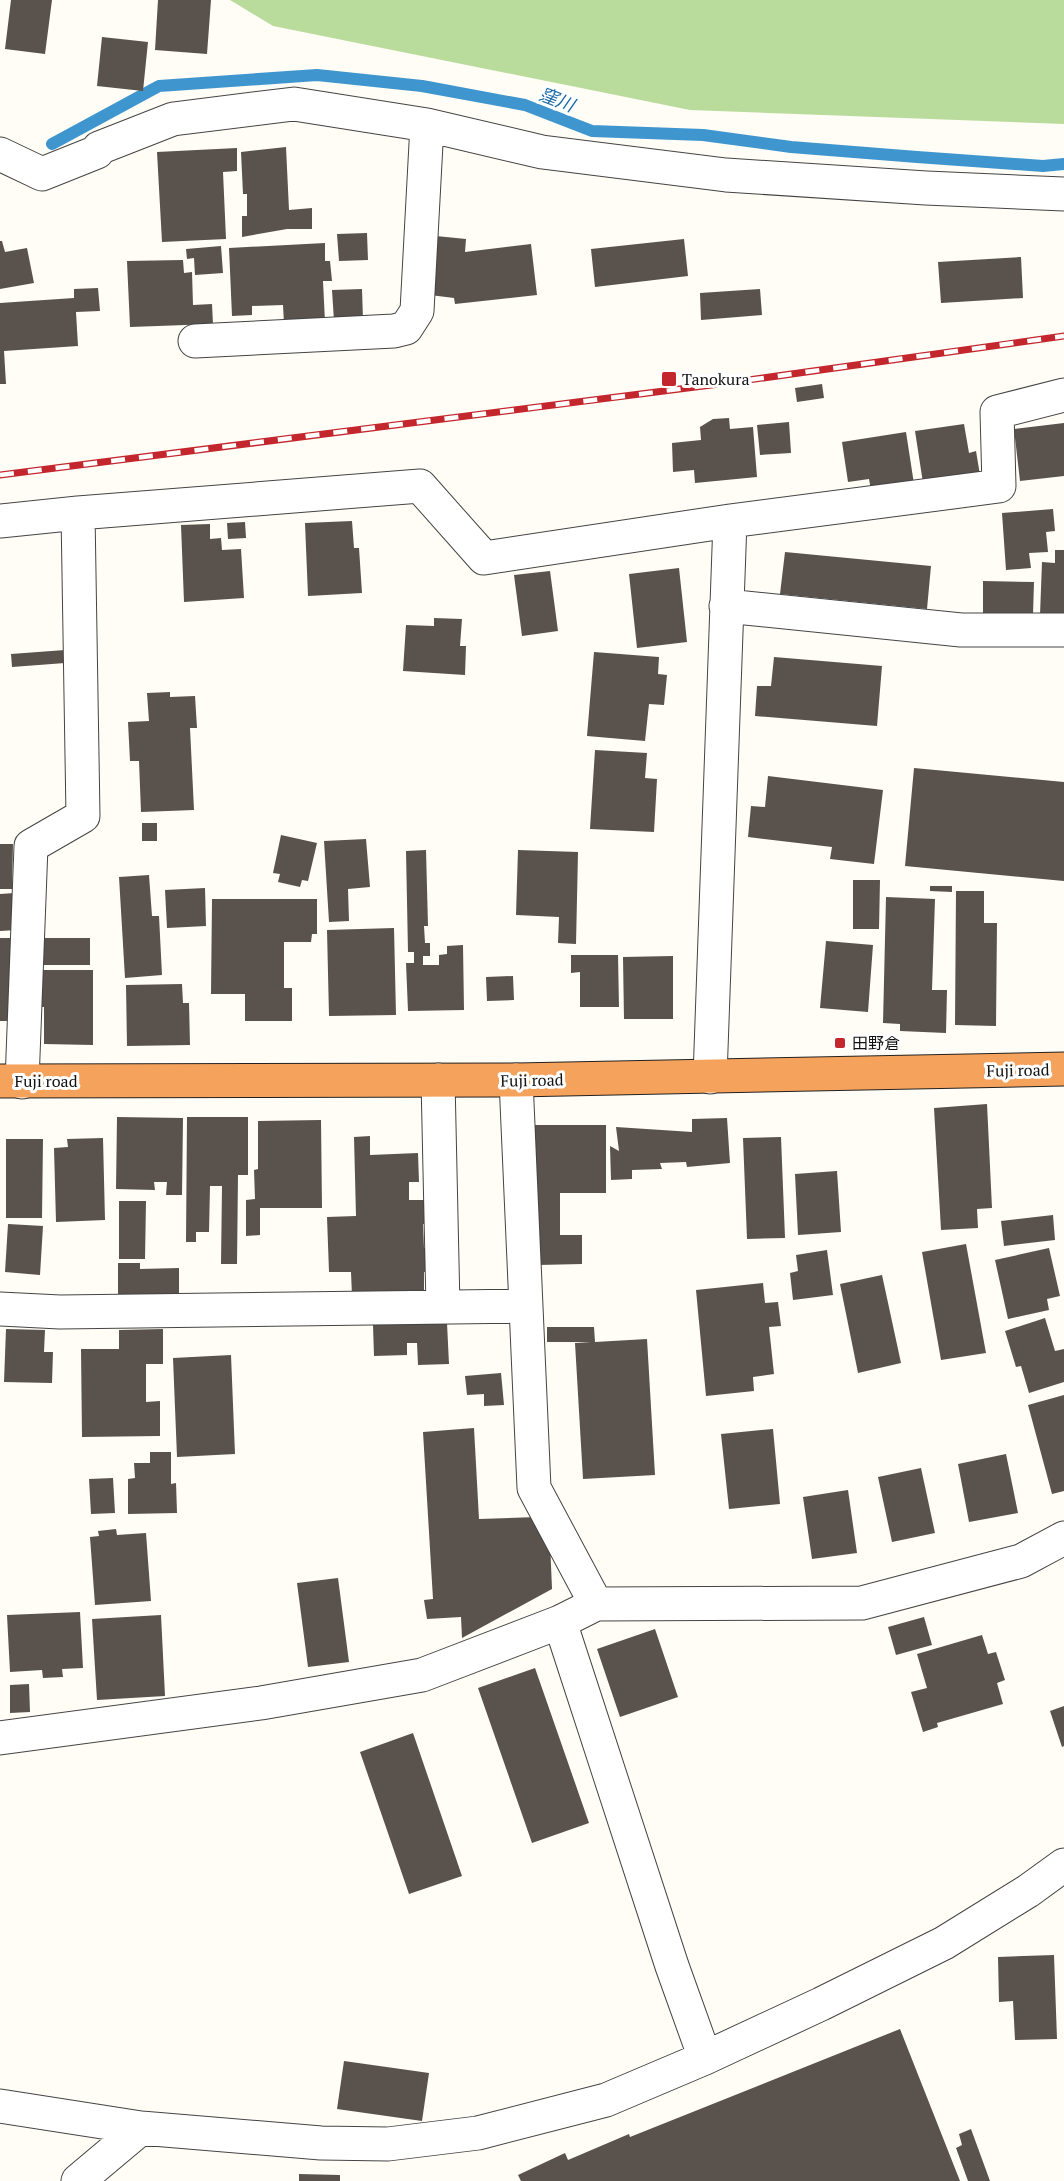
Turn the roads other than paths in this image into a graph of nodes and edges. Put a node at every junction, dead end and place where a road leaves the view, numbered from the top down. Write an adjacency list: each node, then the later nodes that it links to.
1 (427, 125): 2 (street); 3 (street); 4 (street)
2 (0, 154)
3 (1064, 194)
4 (195, 340)
5 (1064, 395): 7 (street)
6 (78, 513): 7 (street); 8 (street); 15 (street)
7 (730, 520): 9 (street)
8 (0, 521)
9 (726, 606): 10 (street); 12 (street)
10 (1064, 630)
11 (1064, 1069): 12 (highway, Fuji road)
12 (710, 1077): 14 (highway, Fuji road)
13 (438, 1080): 14 (highway, Fuji road); 15 (highway, Fuji road); 17 (street)
14 (516, 1080): 16 (street)
15 (11, 1082)
16 (526, 1306): 17 (street); 20 (street)
17 (442, 1307): 18 (street)
18 (0, 1309)
19 (1064, 1538): 20 (street)
20 (596, 1604): 21 (street)
21 (560, 1622): 22 (street); 24 (street)
22 (0, 1738)
23 (1064, 1865): 24 (street)
24 (705, 2058): 26 (street)
25 (0, 2106): 26 (street)
26 (141, 2128): 27 (street)
27 (78, 2181)

